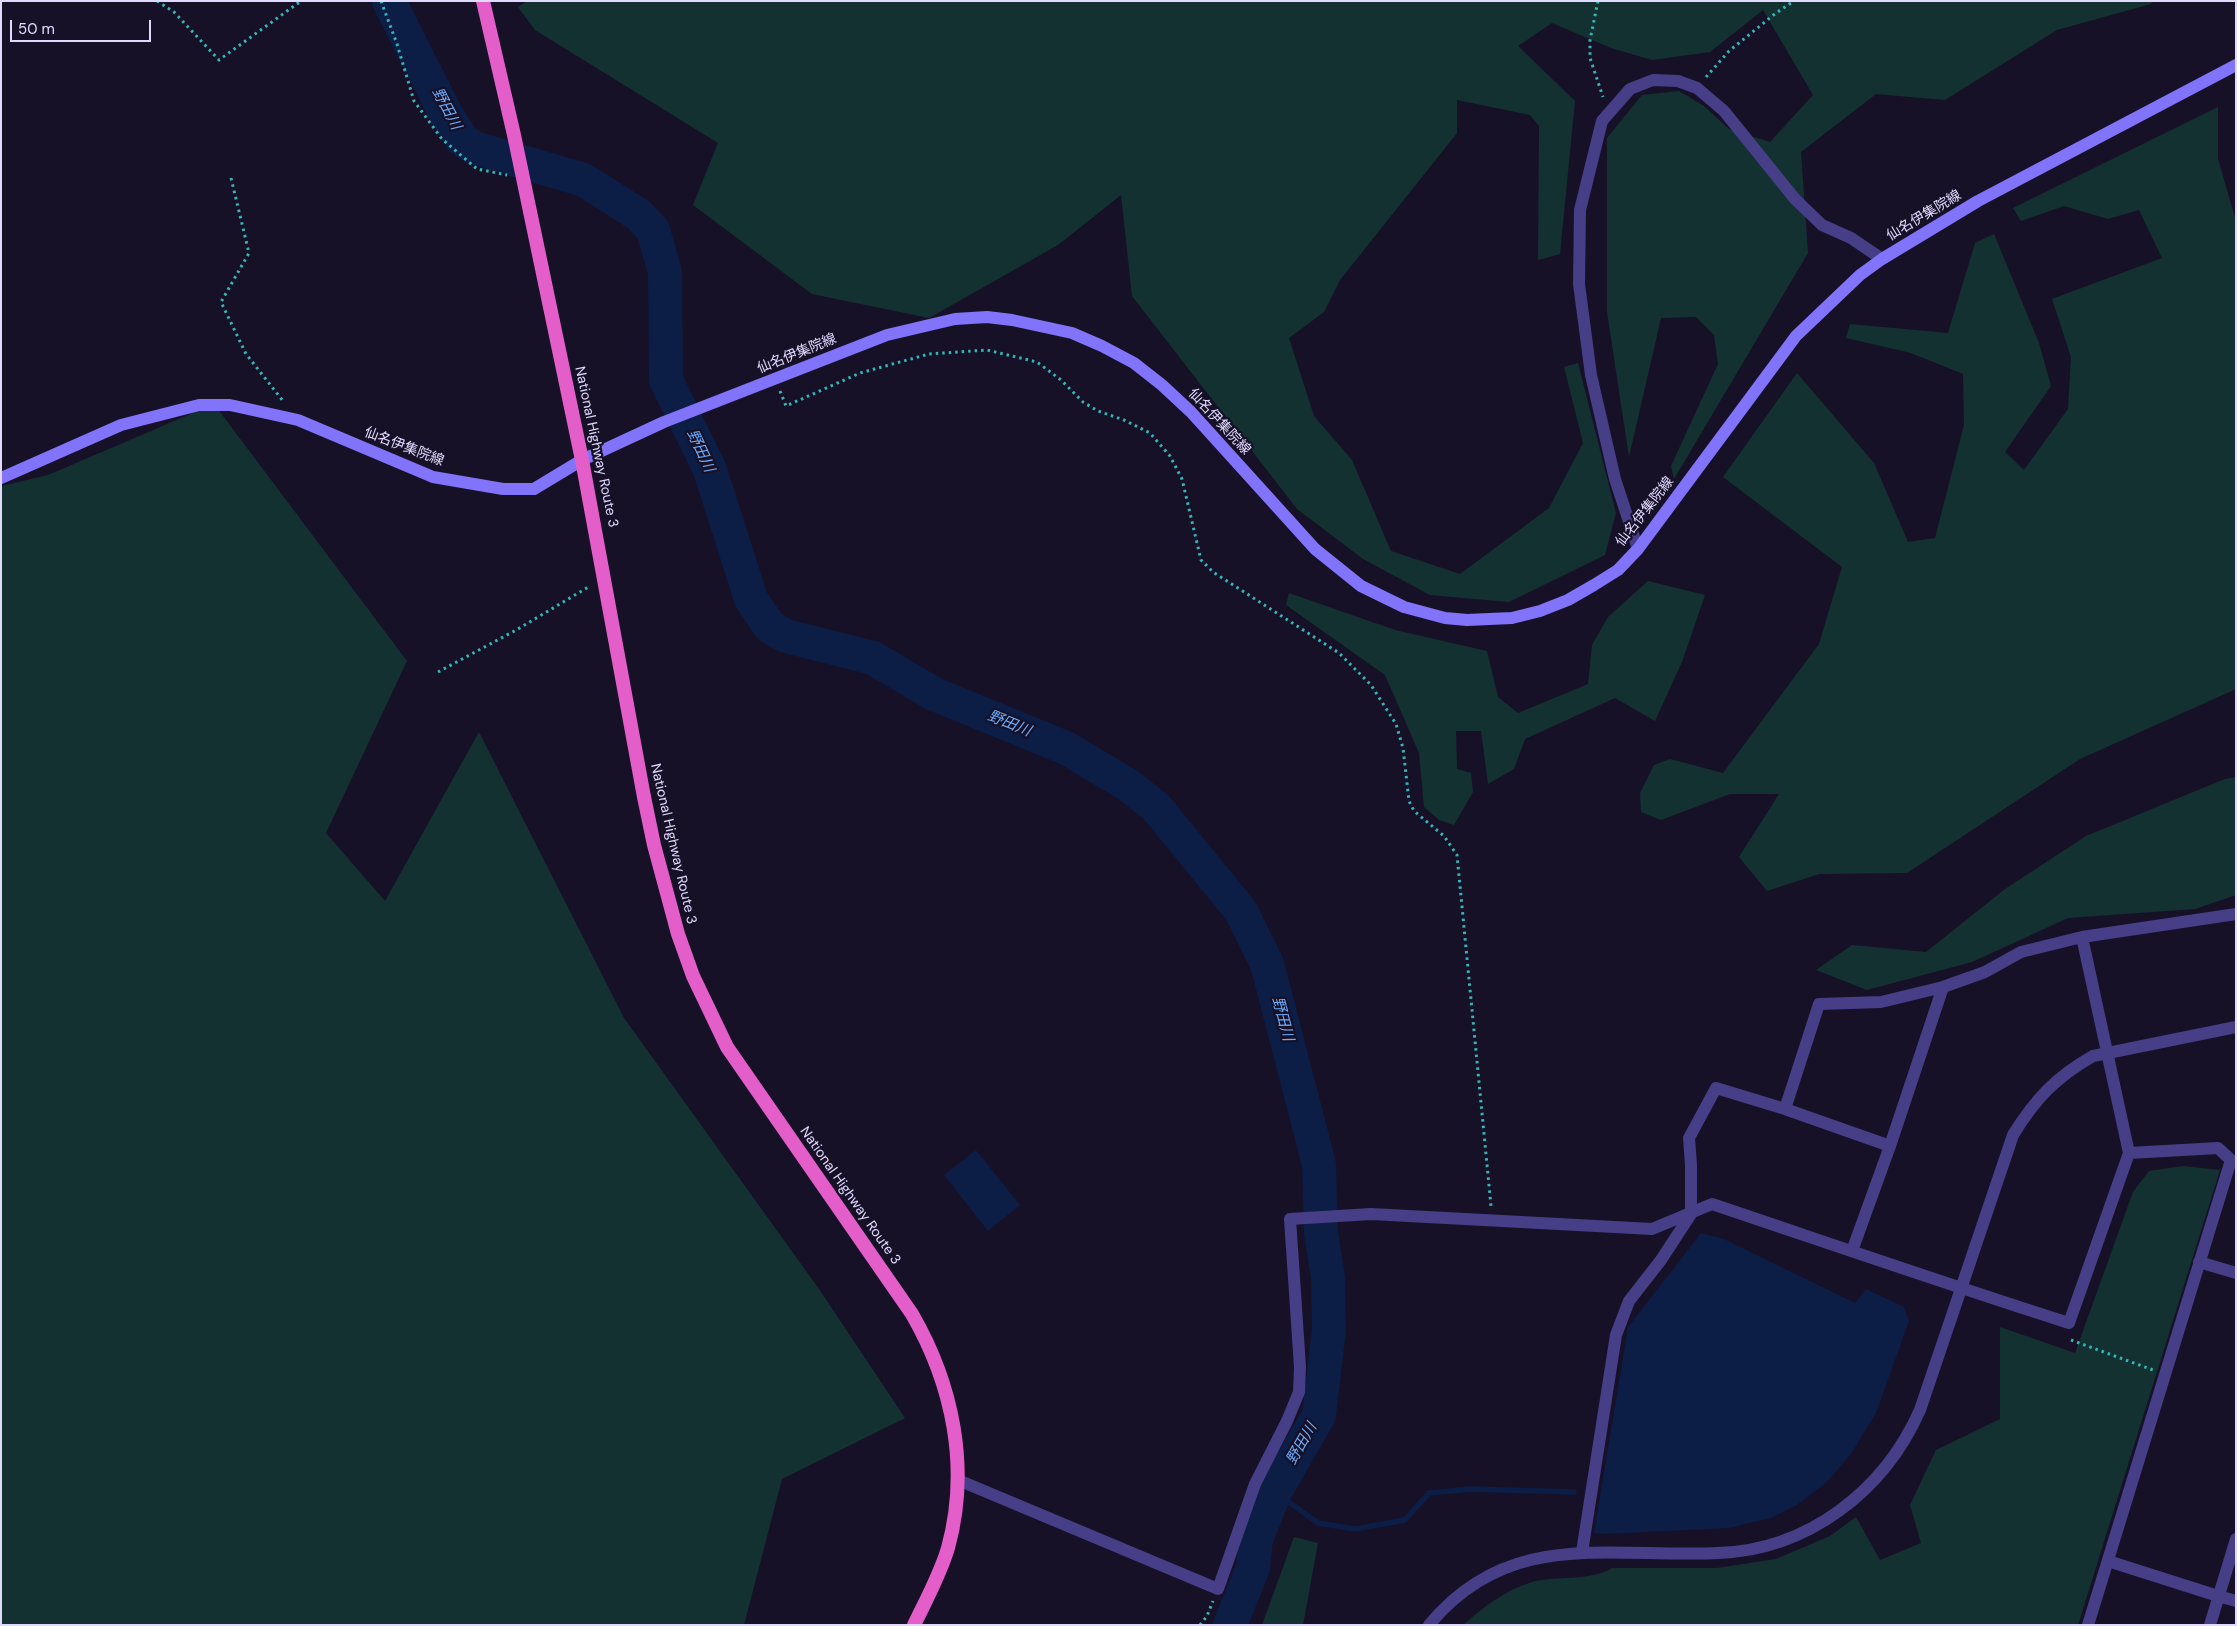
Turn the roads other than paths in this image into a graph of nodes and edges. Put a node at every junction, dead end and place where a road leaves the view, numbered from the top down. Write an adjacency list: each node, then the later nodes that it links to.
1 (482, 1): 4 (highway, National Highway Route 3)
2 (2236, 65): 3 (main road, 仙名伊集院線)
3 (1882, 259): 6 (main road, 仙名伊集院線); 6 (street)
4 (582, 460): 5 (main road, 仙名伊集院線); 6 (main road, 仙名伊集院線); 20 (highway, National Highway Route 3)
5 (1, 478)
6 (1638, 549)
7 (2236, 914): 8 (street)
8 (2082, 938): 9 (street); 11 (street)
9 (1943, 987): 12 (street); 13 (street)
10 (2236, 1027): 11 (street)
11 (2106, 1052): 14 (street); 19 (street)
12 (1785, 1109): 13 (street); 15 (street)
13 (1890, 1146): 16 (street)
14 (2129, 1153): 17 (street); 19 (street)
15 (1691, 1214): 16 (street); 20 (street); 22 (street)
16 (1852, 1251): 19 (street)
17 (2199, 1262): 18 (street); 23 (street)
18 (2236, 1273)
19 (1960, 1289): 22 (street)
20 (958, 1480): 26 (highway, National Highway Route 3)
21 (2236, 1539): 24 (street)
22 (1582, 1552): 27 (street)
23 (2108, 1561): 24 (street); 28 (street)
24 (2218, 1596): 25 (street); 29 (street)
25 (2236, 1601)
26 (914, 1625)
27 (1430, 1625)
28 (2088, 1625)
29 (2210, 1625)

